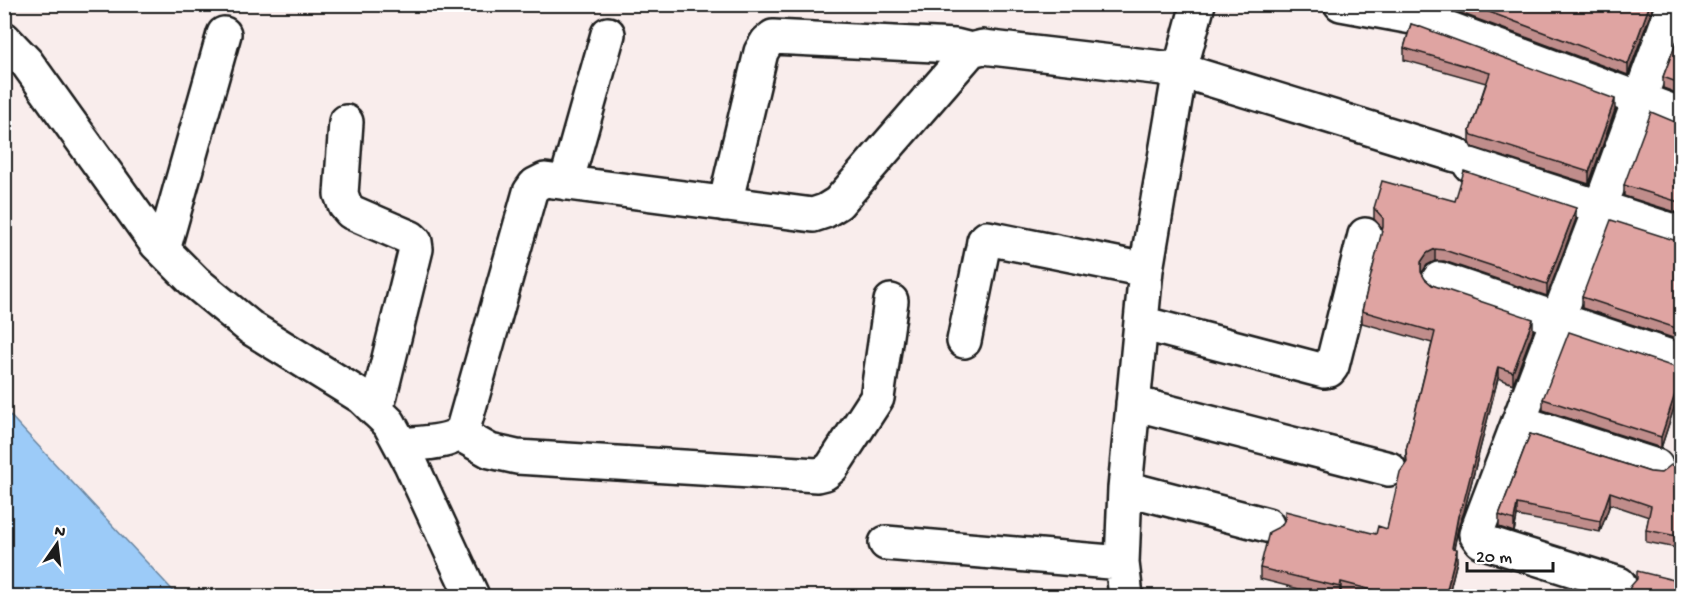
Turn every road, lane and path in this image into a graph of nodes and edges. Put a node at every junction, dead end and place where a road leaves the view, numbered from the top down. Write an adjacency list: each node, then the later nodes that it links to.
1 (1198, 4): 9 (street)
2 (1341, 4): 4 (street)
3 (1674, 4): 10 (street)
4 (1427, 12): 10 (street)
5 (224, 34): 18 (street)
6 (608, 34): 13 (street)
7 (4, 39): 18 (street)
8 (971, 50): 9 (street); 14 (street); 14 (street)
9 (1180, 70): 15 (street); 19 (street)
10 (1639, 100): 11 (street); 15 (street)
11 (1682, 115)
12 (346, 122): 27 (street)
13 (566, 183): 14 (street); 29 (street)
14 (725, 204)
15 (1600, 208): 16 (street); 22 (street)
16 (1682, 234)
17 (1365, 235): 23 (street)
18 (163, 250): 27 (street)
19 (1146, 270): 23 (street); 24 (street)
20 (1439, 279): 22 (street)
21 (891, 301): 29 (street)
22 (1556, 319): 25 (street); 28 (street)
23 (1141, 322): 26 (street)
24 (964, 340)
25 (1682, 361)
26 (1133, 403): 31 (street); 33 (street)
27 (376, 411): 30 (street)
28 (1518, 422): 32 (street); 37 (street)
29 (460, 434): 30 (street)
30 (400, 445): 39 (street)
31 (1389, 469)
32 (1669, 472)
33 (1125, 488): 34 (street); 36 (street)
34 (1267, 525)
35 (886, 543): 36 (street)
36 (1122, 562): 38 (street)
37 (1619, 584)
38 (1126, 596)
39 (472, 597)

